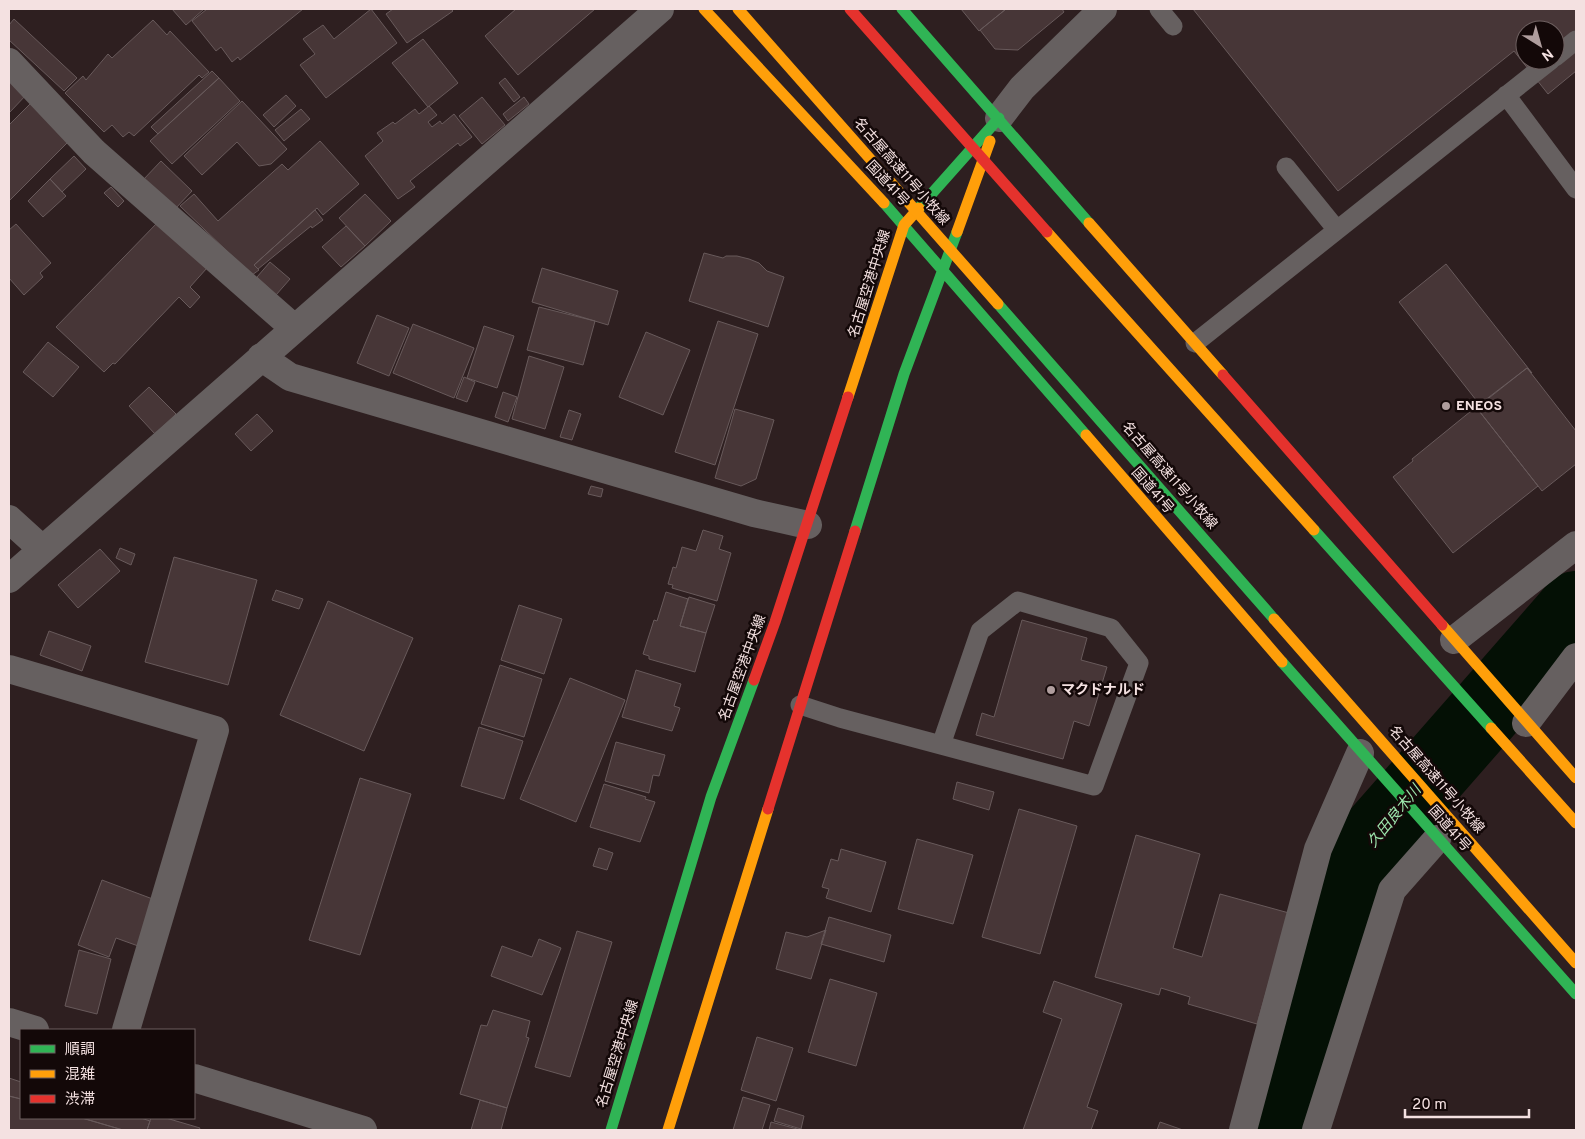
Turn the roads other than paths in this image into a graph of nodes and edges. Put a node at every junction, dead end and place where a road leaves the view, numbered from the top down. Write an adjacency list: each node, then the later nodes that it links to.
1 (660, 9): 20 (street)
2 (704, 9): 17 (main road, 国道41号)
3 (738, 9): 38 (main road, 名古屋高速11号小牧線, bridge)
4 (850, 9): 36 (main road, bridge)
5 (902, 9): 14 (main road)
6 (1103, 9): 14 (street)
7 (1159, 9): 8 (lane)
8 (1173, 26)
9 (1576, 40): 10 (lane)
10 (1565, 49)
11 (9, 62): 20 (street)
12 (1538, 70): 13 (lane)
13 (1506, 96): 16 (lane); 18 (lane)
14 (999, 118): 17 (main road, 名古屋空港中央線); 19 (main road); 21 (main road)
15 (1286, 167): 18 (lane)
16 (1576, 189)
17 (904, 225): 19 (main road, 国道41号); 24 (main road, 名古屋空港中央線)
18 (1337, 230): 21 (lane)
19 (941, 270): 31 (main road); 34 (main road, 国道41号)
20 (294, 328): 22 (street)
21 (1195, 343): 28 (main road)
22 (261, 357): 24 (street); 26 (street)
23 (9, 519): 26 (street)
24 (808, 525): 45 (main road, 名古屋空港中央線)
25 (1576, 544): 28 (street)
26 (42, 549): 27 (street)
27 (9, 579)
28 (1456, 641): 32 (main road)
29 (1576, 658): 32 (street)
30 (9, 669): 42 (street)
31 (800, 705): 33 (lane); 46 (main road)
32 (1525, 722): 35 (main road)
33 (941, 745): 33 (lane)
34 (1362, 754): 37 (main road, 国道41号); 47 (street)
35 (1576, 778)
36 (1576, 823)
37 (1436, 838): 39 (main road, 国道41号); 48 (street)
38 (1576, 963)
39 (1576, 994)
40 (9, 1022): 41 (street)
41 (32, 1029)
42 (126, 1029)
43 (195, 1078): 44 (street)
44 (363, 1130)
45 (611, 1130)
46 (668, 1130)
47 (1243, 1130)
48 (1316, 1130)

